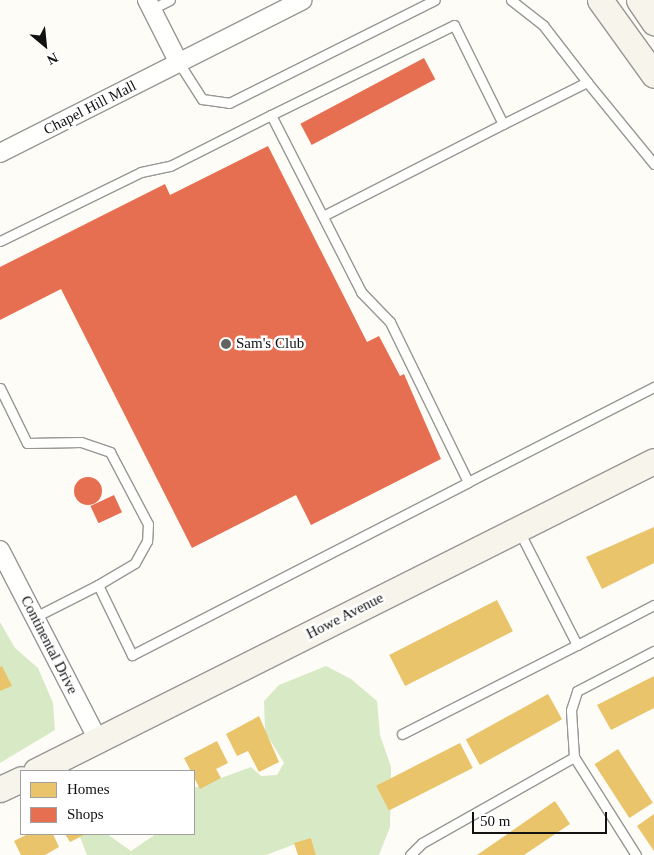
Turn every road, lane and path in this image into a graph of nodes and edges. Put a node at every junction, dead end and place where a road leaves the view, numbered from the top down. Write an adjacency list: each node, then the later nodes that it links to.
1 (170, 0): 7 (lane)
2 (303, 0): 9 (street, Chapel Hill Mall)
3 (436, 0): 9 (lane)
4 (511, 0): 11 (lane)
5 (600, 0): 10 (street)
6 (639, 0): 8 (street)
7 (150, 5): 9 (street)
8 (654, 22)
9 (179, 62): 14 (street, Chapel Hill Mall)
10 (654, 74)
11 (587, 82): 13 (lane); 15 (lane)
12 (272, 115): 13 (lane); 16 (lane); 17 (lane)
13 (503, 124): 16 (lane)
14 (0, 153)
15 (654, 164)
16 (323, 216): 21 (lane)
17 (0, 241)
18 (654, 387): 21 (lane)
19 (0, 388): 24 (lane)
20 (654, 461): 22 (street, Howe Avenue)
21 (468, 482): 24 (lane)
22 (518, 528): 27 (lane); 30 (street, Howe Avenue)
23 (0, 550): 26 (street, Continental Drive)
24 (98, 585): 26 (lane)
25 (654, 605): 27 (lane)
26 (35, 617): 30 (street, Continental Drive)
27 (576, 645): 29 (lane)
28 (654, 650): 31 (lane)
29 (402, 734)
30 (98, 740): 32 (street, Howe Avenue)
31 (574, 757): 35 (lane); 36 (lane)
32 (38, 770)
33 (20, 779): 34 (street)
34 (0, 789)
35 (410, 855)
36 (636, 855)

